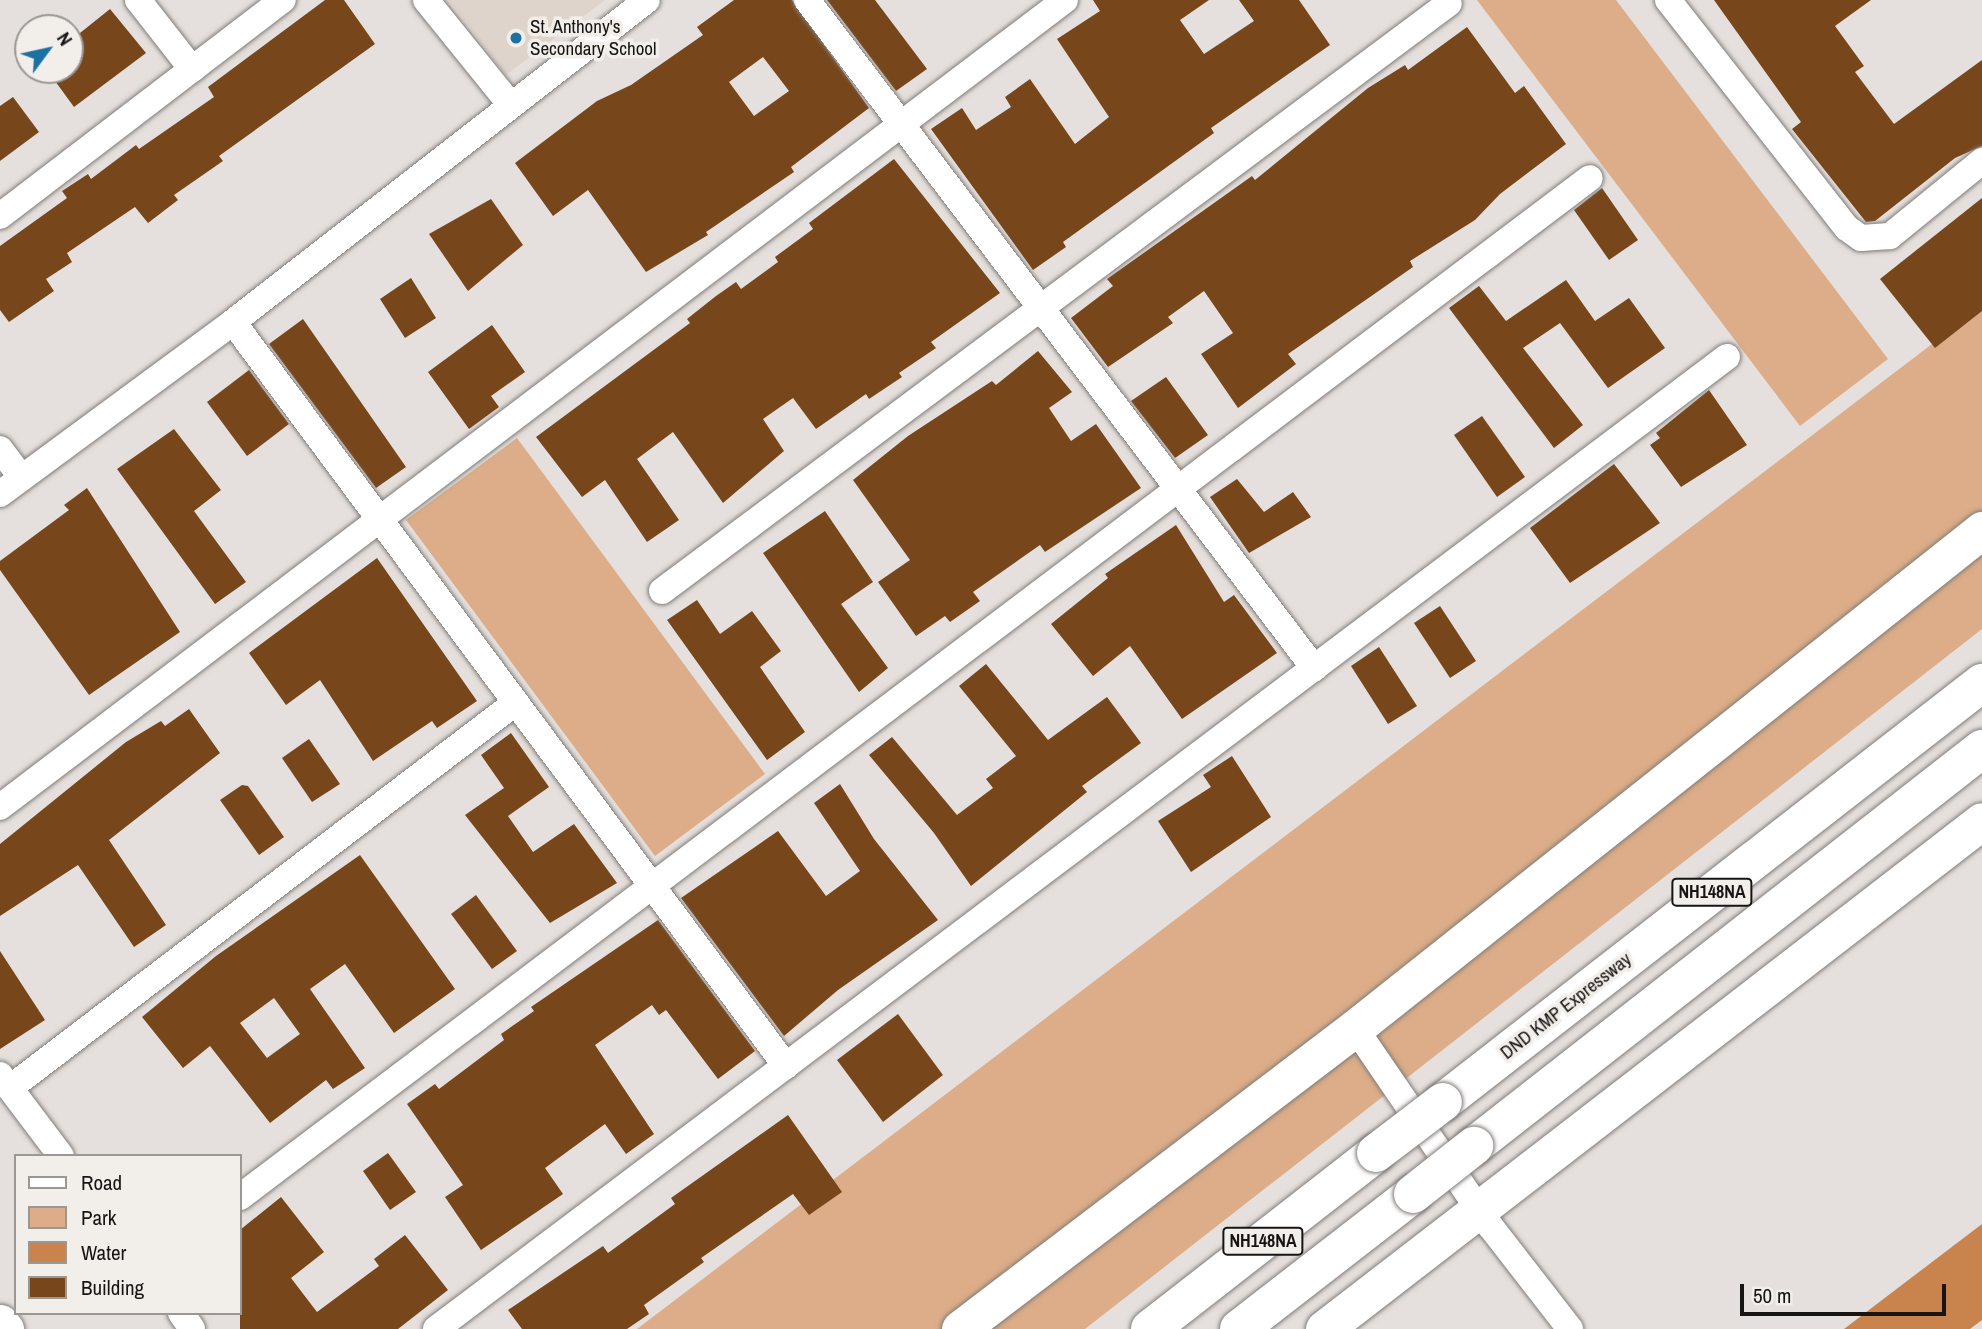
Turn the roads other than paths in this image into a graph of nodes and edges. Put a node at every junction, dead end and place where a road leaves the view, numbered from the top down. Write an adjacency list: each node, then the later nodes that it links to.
1 (138, 0): 9 (street)
2 (283, 0): 9 (street)
3 (426, 0): 10 (street)
4 (647, 0): 10 (street)
5 (807, 0): 11 (street)
6 (1065, 0): 11 (street)
7 (1668, 0): 12 (street)
8 (1449, 4): 15 (street)
9 (192, 69): 14 (street)
10 (510, 104): 16 (street)
11 (901, 124): 15 (street); 22 (street)
12 (1982, 162)
13 (1590, 178): 20 (street)
14 (0, 216)
15 (1041, 308): 20 (street); 24 (street)
16 (233, 322): 19 (street); 22 (street)
17 (1727, 357): 25 (street)
18 (0, 449): 19 (street)
19 (22, 478): 21 (street)
20 (1178, 489): 25 (street); 31 (street)
21 (0, 494)
22 (379, 520): 27 (street); 29 (street)
23 (1982, 530): 32 (street)
24 (662, 591)
25 (1314, 668): 33 (street)
26 (1982, 683): 42 (highway, DND KMP Expressway / NH148NA, bridge)
27 (515, 703): 31 (street); 34 (street)
28 (1982, 749): 43 (highway, NH148NA, bridge)
29 (0, 807)
30 (1982, 821): 37 (street)
31 (652, 887): 33 (street); 36 (street)
32 (1355, 1028): 37 (street); 41 (street)
33 (786, 1066): 40 (street)
34 (5, 1082): 35 (street)
35 (59, 1154)
36 (242, 1195)
37 (1486, 1219): 44 (street); 45 (street)
38 (0, 1323): 39 (street)
39 (5, 1329)
40 (436, 1329)
41 (960, 1329)
42 (1150, 1329)
43 (1240, 1329)
44 (1324, 1329)
45 (1570, 1329)

